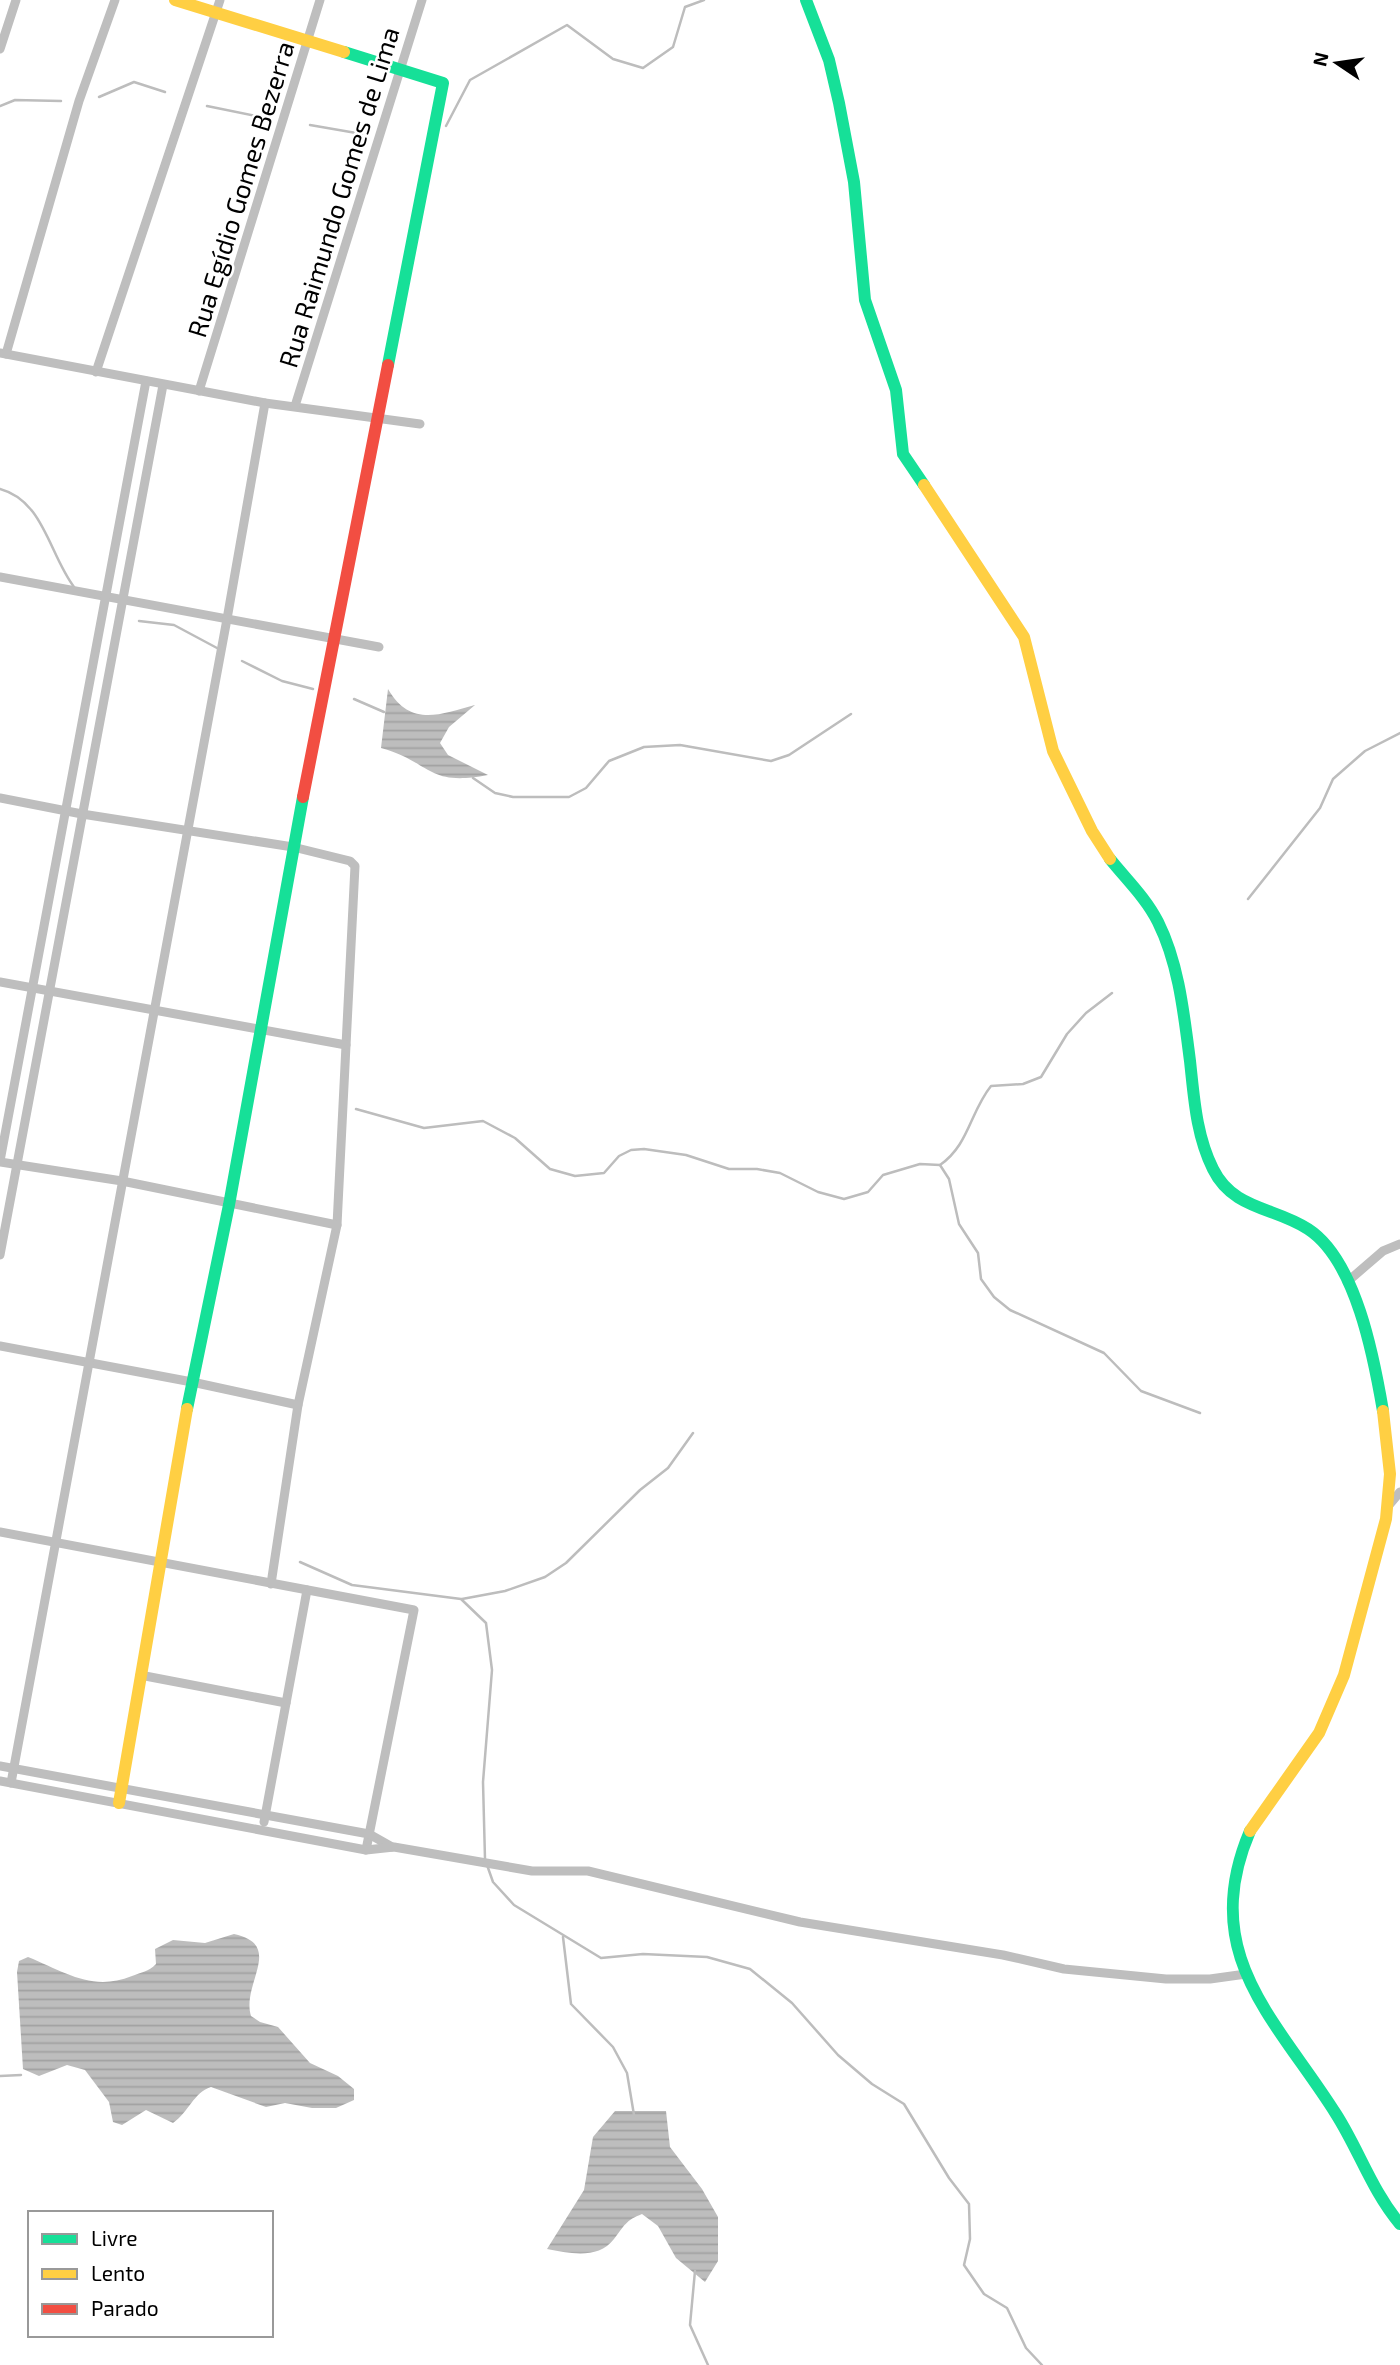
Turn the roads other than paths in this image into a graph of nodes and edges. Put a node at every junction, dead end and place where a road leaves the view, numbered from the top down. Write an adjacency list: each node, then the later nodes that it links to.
1 (16, 0): 9 (street)
2 (115, 0): 11 (street)
3 (175, 0): 7 (street)
4 (320, 0): 8 (street, Rua Egídio Gomes Bezerra)
5 (422, 0): 10 (street, Rua Raimundo Gomes de Lima)
6 (806, 0): 44 (street)
7 (218, 6): 8 (street); 12 (street)
8 (308, 41): 10 (street); 15 (street, Rua Egídio Gomes Bezerra)
9 (0, 49)
10 (401, 70): 17 (street, Rua Raimundo Gomes de Lima); 18 (street)
11 (3, 353): 12 (street)
12 (96, 372): 13 (street)
13 (146, 381): 14 (street); 21 (street)
14 (163, 385): 15 (street); 22 (street)
15 (199, 391): 16 (street)
16 (265, 403): 17 (street); 23 (street)
17 (295, 406): 18 (street)
18 (379, 419): 19 (street); 24 (street)
19 (420, 424)
20 (0, 577): 21 (street)
21 (104, 597): 22 (street); 27 (street)
22 (122, 600): 23 (street); 28 (street)
23 (228, 619): 24 (street); 29 (street)
24 (333, 640): 25 (street); 30 (street)
25 (379, 647)
26 (0, 797): 27 (street)
27 (66, 810): 28 (street); 32 (street)
28 (82, 814): 29 (street); 33 (street)
29 (187, 831): 30 (street); 34 (street)
30 (293, 847): 35 (street); 36 (street)
31 (0, 982): 32 (street)
32 (32, 988): 33 (street); 37 (street)
33 (49, 990): 34 (street); 38 (street)
34 (153, 1008): 35 (street); 39 (street)
35 (262, 1029): 36 (street); 40 (street)
36 (346, 1045): 41 (street)
37 (0, 1161): 38 (street)
38 (18, 1165): 39 (street); 43 (street)
39 (122, 1181): 40 (street); 46 (street)
40 (229, 1205): 41 (street); 47 (street)
41 (337, 1225): 48 (street)
42 (1400, 1244): 44 (street)
43 (0, 1255)
44 (1347, 1282): 50 (street)
45 (0, 1346): 46 (street)
46 (90, 1363): 47 (street); 52 (street)
47 (192, 1382): 48 (street); 53 (street)
48 (298, 1405): 54 (street)
49 (1400, 1492): 50 (street)
50 (1390, 1505): 68 (street)
51 (0, 1532): 52 (street)
52 (55, 1543): 53 (street); 59 (street)
53 (162, 1564): 54 (street); 56 (street)
54 (271, 1584): 55 (street)
55 (307, 1590): 57 (street); 65 (street)
56 (140, 1675): 57 (street); 62 (street)
57 (286, 1703): 63 (street)
58 (0, 1766): 59 (street)
59 (13, 1768): 61 (street); 62 (street)
60 (0, 1781): 61 (street)
61 (10, 1783): 62 (street)
62 (120, 1797): 63 (street); 64 (street)
63 (265, 1816): 64 (street); 65 (street)
64 (262, 1830): 67 (street)
65 (369, 1834): 66 (street); 67 (street)
66 (394, 1847): 67 (street); 68 (street)
67 (366, 1850)
68 (1246, 1974): 69 (street)
69 (1400, 2224)

